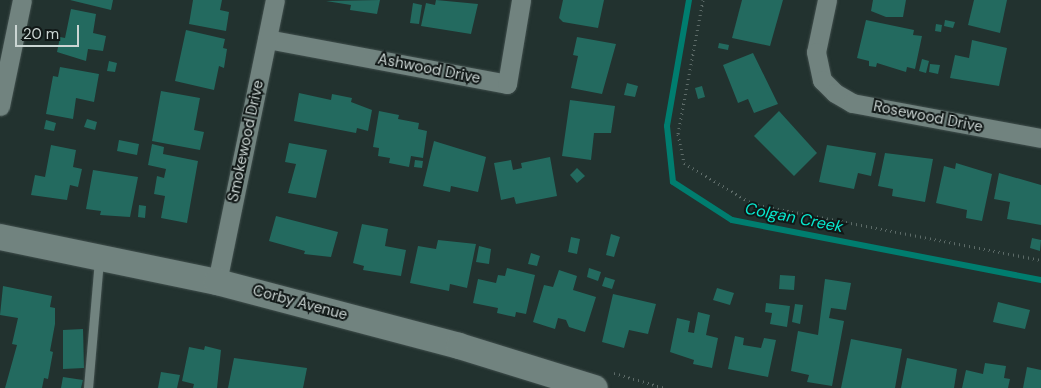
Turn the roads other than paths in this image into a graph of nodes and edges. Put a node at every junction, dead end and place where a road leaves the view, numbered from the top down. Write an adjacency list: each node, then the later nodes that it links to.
1 (22, 0): 6 (street)
2 (275, 0): 5 (street, Smokewood Drive)
3 (521, 0): 5 (street, Ashwood Drive)
4 (827, 0): 7 (street, Rosewood Drive)
5 (267, 39): 10 (street, Smokewood Drive)
6 (0, 106)
7 (1041, 138)
8 (0, 237): 9 (street, Corby Avenue)
9 (99, 257): 10 (street, Corby Avenue); 12 (lane)
10 (217, 282): 11 (street, Corby Avenue)
11 (602, 380)
12 (88, 388)

